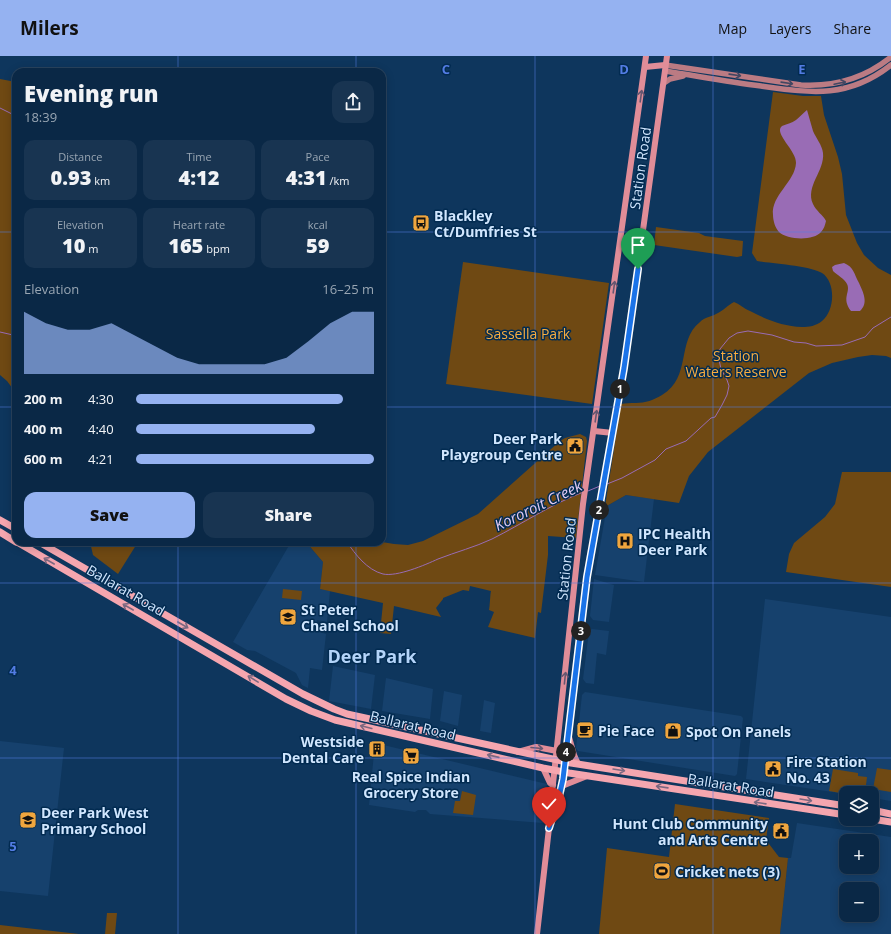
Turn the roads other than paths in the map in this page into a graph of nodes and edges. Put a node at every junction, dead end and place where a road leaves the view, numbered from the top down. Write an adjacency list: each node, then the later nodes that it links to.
1 (646, 56): 5 (main road, Station Road)
2 (667, 56): 6 (main road, Station Road)
3 (891, 57): 4 (main road)
4 (888, 65): 6 (main road, one-way to 4); 7 (main road)
5 (645, 67): 6 (main road); 9 (main road, Station Road, one-way to 5)
6 (665, 68): 7 (main road); 8 (main road, Station Road)
7 (689, 76): 8 (main road)
8 (664, 82): 10 (main road, Station Road)
9 (594, 431): 10 (main road); 17 (main road, Station Road)
10 (613, 434): 18 (main road, Station Road)
11 (0, 520): 12 (highway)
12 (12, 527)
13 (0, 532): 14 (highway, Ballarat Road)
14 (12, 540)
15 (23, 546): 20 (highway, Ballarat Road, one-way to 15)
16 (46, 546): 19 (highway, Ballarat Road, one-way to 19)
17 (577, 576): 18 (main road); 22 (main road, Station Road, one-way to 17)
18 (587, 577): 21 (main road, Station Road)
19 (234, 654): 20 (highway); 23 (highway, Ballarat Road)
20 (229, 665): 27 (highway, Ballarat Road, one-way to 20)
21 (568, 734): 25 (main road, Station Road); 26 (main road)
22 (557, 751): 23 (main road, one-way to 22); 24 (main road, Station Road)
23 (518, 752): 24 (highway, Ballarat Road)
24 (556, 760): 25 (highway, Ballarat Road); 28 (main road, Station Road)
25 (565, 762): 26 (highway, Ballarat Road); 29 (main road, Station Road)
26 (578, 764): 33 (highway, Ballarat Road, one-way to 33)
27 (543, 768): 28 (highway, Ballarat Road); 31 (main road)
28 (555, 770): 29 (highway, Ballarat Road); 31 (main road, Station Road)
29 (564, 772): 30 (highway, Ballarat Road); 32 (main road, Station Road)
30 (587, 776): 32 (main road); 35 (highway, Ballarat Road, one-way to 30)
31 (553, 785): 39 (main road, Station Road)
32 (562, 786): 39 (main road, Station Road)
33 (839, 805)
34 (879, 811): 36 (highway)
35 (839, 814)
36 (891, 814)
37 (879, 820): 38 (highway)
38 (891, 822)
39 (549, 827): 40 (main road, Station Road)
40 (537, 934)

